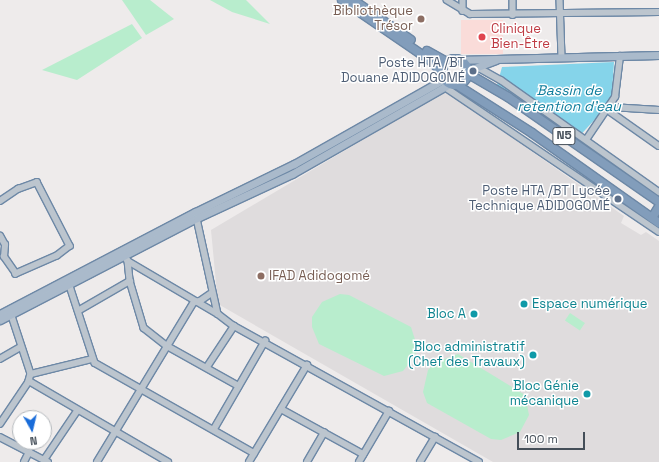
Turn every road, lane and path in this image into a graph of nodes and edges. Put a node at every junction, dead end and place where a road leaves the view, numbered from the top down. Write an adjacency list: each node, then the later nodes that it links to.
1 (342, 0): 19 (highway, N5)
2 (354, 0): 7 (highway, N5)
3 (447, 0): 8 (street)
4 (463, 0): 8 (street)
5 (513, 0): 10 (street)
6 (560, 0): 11 (street)
7 (363, 3): 16 (highway, N5)
8 (463, 11): 10 (street)
9 (659, 12): 11 (street)
10 (513, 15): 11 (street)
11 (560, 15): 14 (street)
12 (659, 55): 13 (main road)
13 (620, 56): 14 (main road); 20 (street)
14 (562, 57): 15 (main road)
15 (498, 60): 16 (main road); 17 (main road)
16 (451, 61): 18 (highway, N5); 19 (highway)
17 (479, 68): 18 (main road); 22 (street)
18 (467, 72): 19 (highway); 26 (highway, N5)
19 (447, 81): 28 (main road); 29 (highway, N5); 31 (street)
20 (610, 108): 21 (street); 22 (street); 23 (street)
21 (659, 110)
22 (586, 140): 24 (street)
23 (659, 146)
24 (659, 192)
25 (0, 201): 32 (street)
26 (659, 202)
27 (659, 207): 29 (highway)
28 (196, 215): 33 (main road); 36 (street)
29 (652, 218): 30 (highway, N5)
30 (659, 223)
31 (659, 232)
32 (0, 236)
33 (125, 256): 34 (street); 35 (main road); 37 (street); 40 (main road)
34 (130, 280): 38 (street); 45 (street)
35 (69, 283): 38 (street); 39 (main road)
36 (212, 292): 37 (street); 41 (street)
37 (194, 302): 41 (street); 45 (street)
38 (78, 311): 48 (street)
39 (11, 313): 42 (main road); 46 (street)
40 (0, 314)
41 (218, 314): 43 (street)
42 (0, 320)
43 (234, 326): 44 (street); 50 (street)
44 (265, 341): 49 (street); 53 (street)
45 (167, 346): 50 (street); 54 (street)
46 (21, 347): 47 (street); 51 (street)
47 (0, 359)
48 (92, 359): 51 (street); 54 (street)
49 (307, 365): 55 (street); 57 (street)
50 (207, 367): 53 (street)
51 (31, 374): 52 (street)
52 (29, 382): 56 (street); 58 (street)
53 (239, 386): 59 (street)
54 (141, 391): 59 (street); 60 (street)
55 (281, 409): 61 (street); 65 (street)
56 (77, 411): 60 (street); 67 (street)
57 (389, 411): 63 (street); 66 (street)
58 (0, 424)
59 (214, 429): 65 (street)
60 (116, 430): 69 (street); 70 (street)
61 (324, 432): 66 (street); 72 (street)
62 (0, 437): 64 (street)
63 (435, 437): 74 (street); 75 (street)
64 (29, 452): 67 (street); 68 (street)
65 (254, 453): 71 (street)
66 (363, 454): 73 (street)
67 (46, 461)
68 (24, 462)
69 (97, 462)
70 (168, 462)
71 (249, 462)
72 (307, 462)
73 (359, 462)
74 (420, 462)
75 (479, 462)

